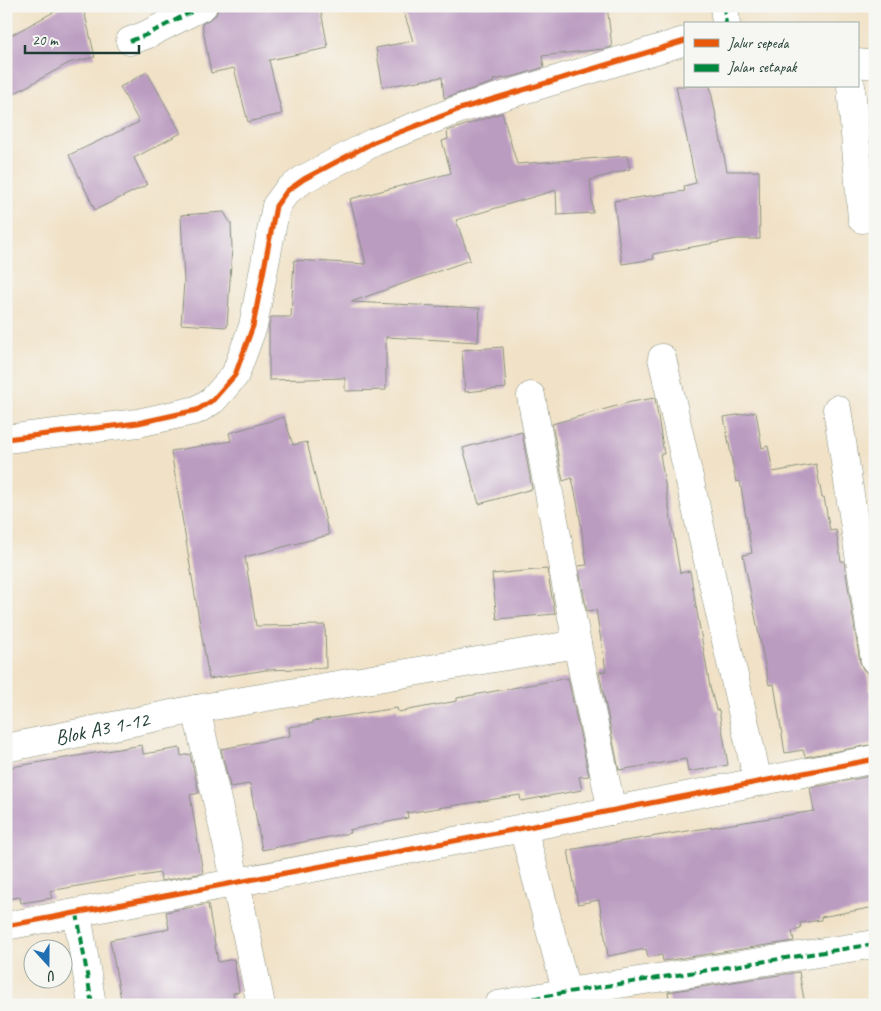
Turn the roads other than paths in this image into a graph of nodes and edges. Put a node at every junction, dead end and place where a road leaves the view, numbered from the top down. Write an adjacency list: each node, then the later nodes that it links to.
1 (203, 6): 4 (street)
2 (724, 6): 3 (street)
3 (726, 22)
4 (130, 41)
5 (684, 41): 13 (street)
6 (858, 63): 7 (street)
7 (875, 65)
8 (850, 88): 9 (street)
9 (862, 219)
10 (662, 358): 20 (street)
11 (531, 396): 15 (street)
12 (838, 409): 14 (street)
13 (6, 440)
14 (870, 602): 16 (street)
15 (577, 644): 17 (street, Blok A3 1-12); 21 (street)
16 (875, 660)
17 (196, 709): 18 (street, Blok A3 1-12); 23 (street)
18 (6, 748)
19 (875, 759): 20 (street)
20 (758, 782): 21 (street)
21 (612, 811): 22 (street)
22 (523, 828): 23 (street); 27 (street)
23 (236, 883): 24 (street); 29 (street)
24 (76, 913): 25 (street); 28 (street)
25 (6, 926)
26 (875, 944): 27 (street)
27 (569, 998): 30 (street)
28 (92, 1005)
29 (261, 1005)
30 (498, 1005)

